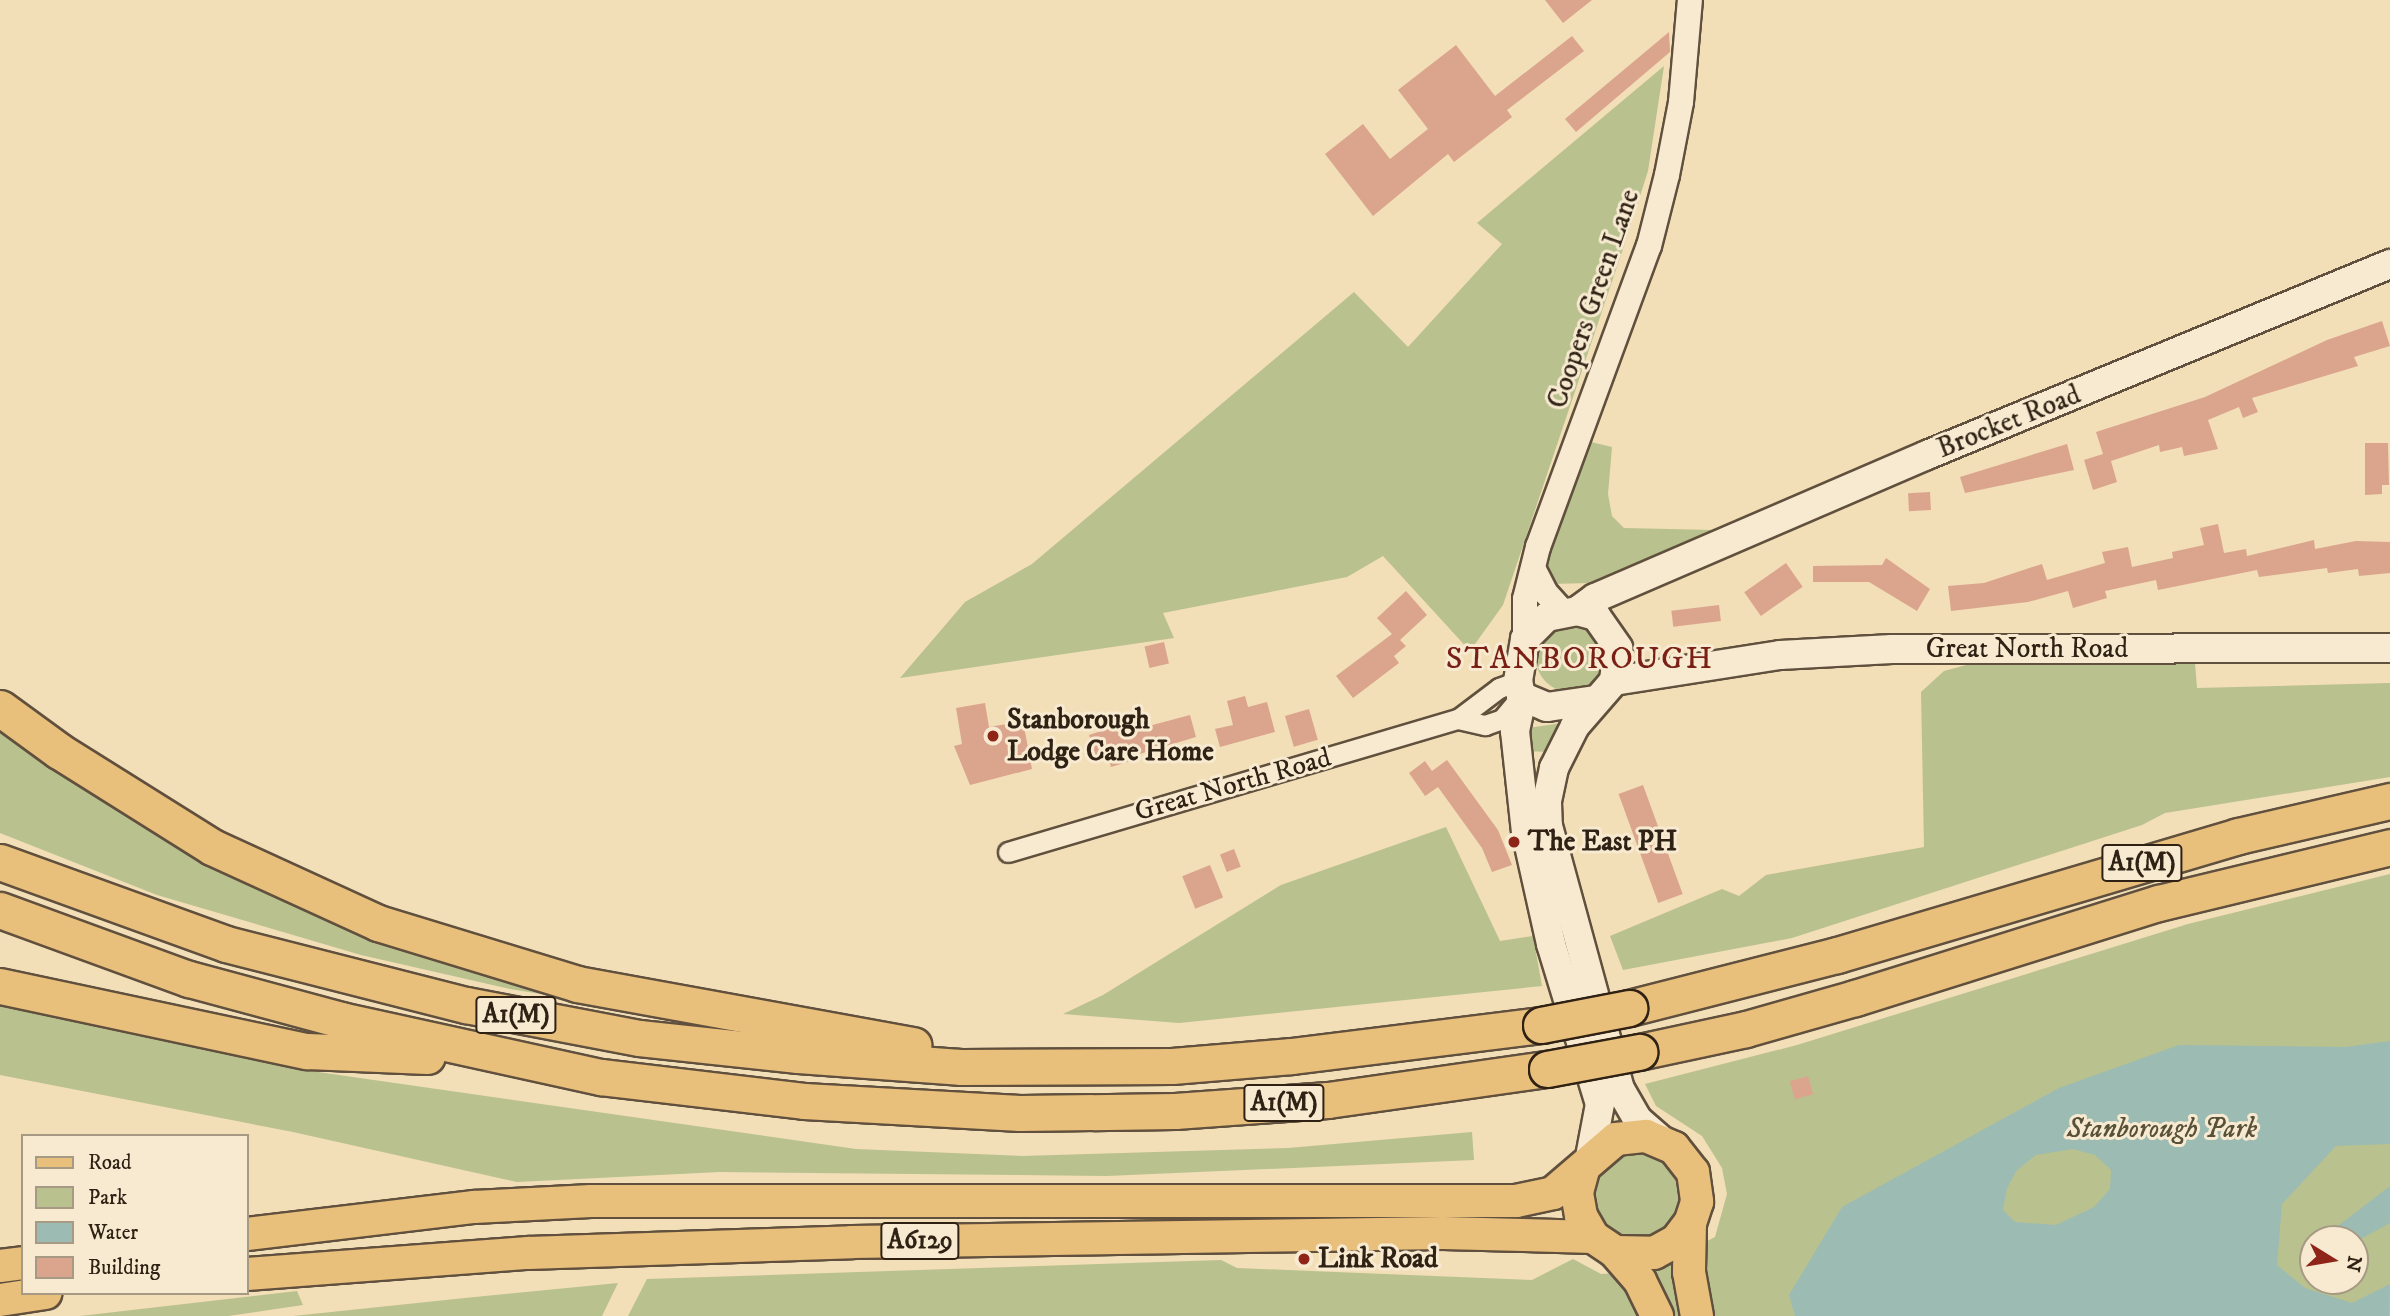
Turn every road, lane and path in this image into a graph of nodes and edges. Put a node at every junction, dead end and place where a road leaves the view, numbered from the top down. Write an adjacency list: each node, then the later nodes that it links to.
1 (1690, 0): 3 (street, Coopers Green Lane)
2 (2390, 264): 4 (main road, Brocket Road)
3 (1534, 570): 5 (street); 6 (street, Coopers Green Lane)
4 (1630, 586): 5 (main road, Brocket Road); 7 (main road)
5 (1570, 611): 6 (main road); 7 (main road)
6 (1525, 639): 11 (main road)
7 (1614, 639): 9 (main road); 10 (main road)
8 (2390, 648): 9 (main road, Great North Road)
9 (1664, 670): 10 (main road, Great North Road)
10 (1604, 690): 11 (main road); 22 (main road)
11 (1521, 692): 13 (street, Great North Road); 13 (street, Great North Road); 23 (main road)
12 (0, 708): 21 (highway, A1(M))
13 (1458, 719): 16 (street, Great North Road)
14 (2390, 801): 21 (highway, A1(M), bridge)
15 (2390, 847): 20 (highway, A1(M), bridge)
16 (1008, 852)
17 (0, 862): 21 (highway, A1(M))
18 (0, 910): 20 (highway, A1(M))
19 (0, 986): 20 (highway, A1(M))
20 (511, 1060)
21 (1051, 1068)
22 (1661, 1140): 23 (main road); 24 (main road)
23 (1587, 1164): 25 (main road, A6129); 26 (main road)
24 (1690, 1223): 26 (main road); 33 (main road)
25 (248, 1234)
26 (1604, 1244): 29 (main road, A6129); 32 (main road)
27 (21, 1263): 28 (main road)
28 (0, 1266)
29 (248, 1274)
30 (32, 1295): 31 (main road)
31 (0, 1300)
32 (1657, 1316)
33 (1697, 1316)

